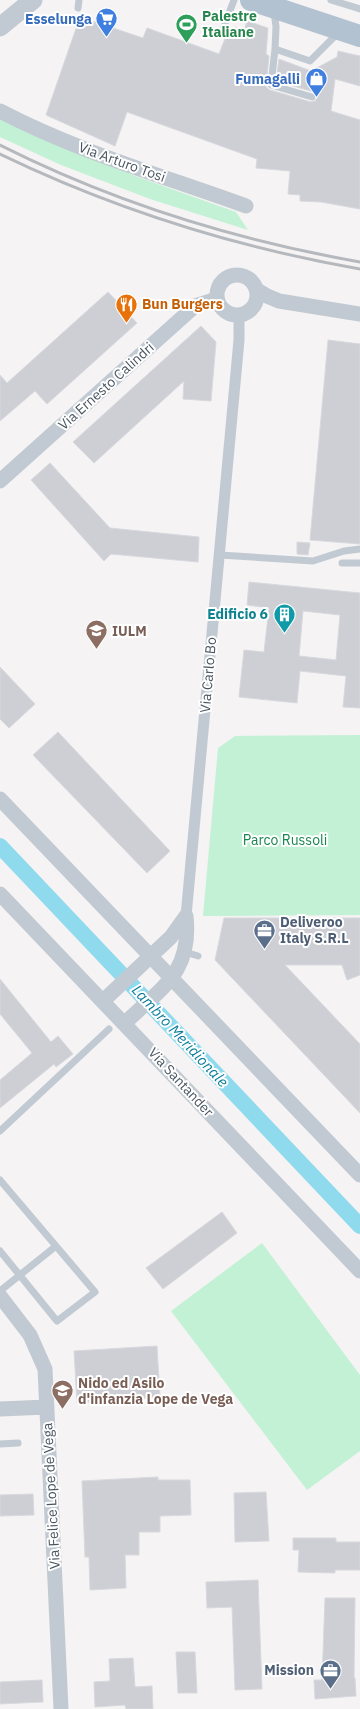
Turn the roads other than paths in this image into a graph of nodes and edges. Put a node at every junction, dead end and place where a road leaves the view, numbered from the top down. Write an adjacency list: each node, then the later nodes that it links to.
1 (33, 0): 9 (street)
2 (78, 0): 6 (lane)
3 (234, 0): 10 (lane)
4 (251, 0): 7 (main road)
5 (331, 0): 8 (lane)
6 (78, 8)
7 (274, 9): 11 (main road); 12 (lane)
8 (360, 9)
9 (0, 27)
10 (223, 29)
11 (351, 33): 12 (lane)
12 (275, 49): 13 (lane)
13 (312, 97)
14 (0, 111): 15 (street, Via Arturo Tosi)
15 (246, 206)
16 (257, 290): 17 (street); 18 (street); 19 (street)
17 (217, 299): 19 (street); 20 (street, Via Ernesto Calindri)
18 (360, 314)
19 (240, 315): 22 (street, Via Carlo Bo)
20 (0, 481)
21 (360, 549): 22 (lane)
22 (220, 555): 27 (street, Via Carlo Bo)
23 (342, 563): 24 (lane)
24 (360, 563)
25 (0, 800): 28 (street)
26 (0, 894): 30 (street, Via Santander)
27 (186, 916): 28 (street, Via Carlo Bo); 29 (street, Via Carlo Bo)
28 (146, 960): 29 (street); 30 (street, Via Carlo Bo)
29 (168, 982): 31 (street, Via Carlo Bo); 34 (street)
30 (107, 997): 31 (street, Via Santander)
31 (129, 1019): 38 (street, Via Santander)
32 (109, 1029): 33 (lane)
33 (0, 1131)
34 (360, 1175)
35 (0, 1180): 36 (lane)
36 (56, 1246): 39 (lane); 39 (lane)
37 (0, 1251): 39 (lane)
38 (360, 1271)
39 (19, 1275): 40 (lane)
40 (0, 1291)
41 (0, 1296): 42 (street, Via Felice Lope de Vega)
42 (47, 1407): 43 (street); 46 (street, Via Felice Lope de Vega)
43 (0, 1409)
44 (18, 1443): 45 (lane)
45 (0, 1444)
46 (61, 1709)

